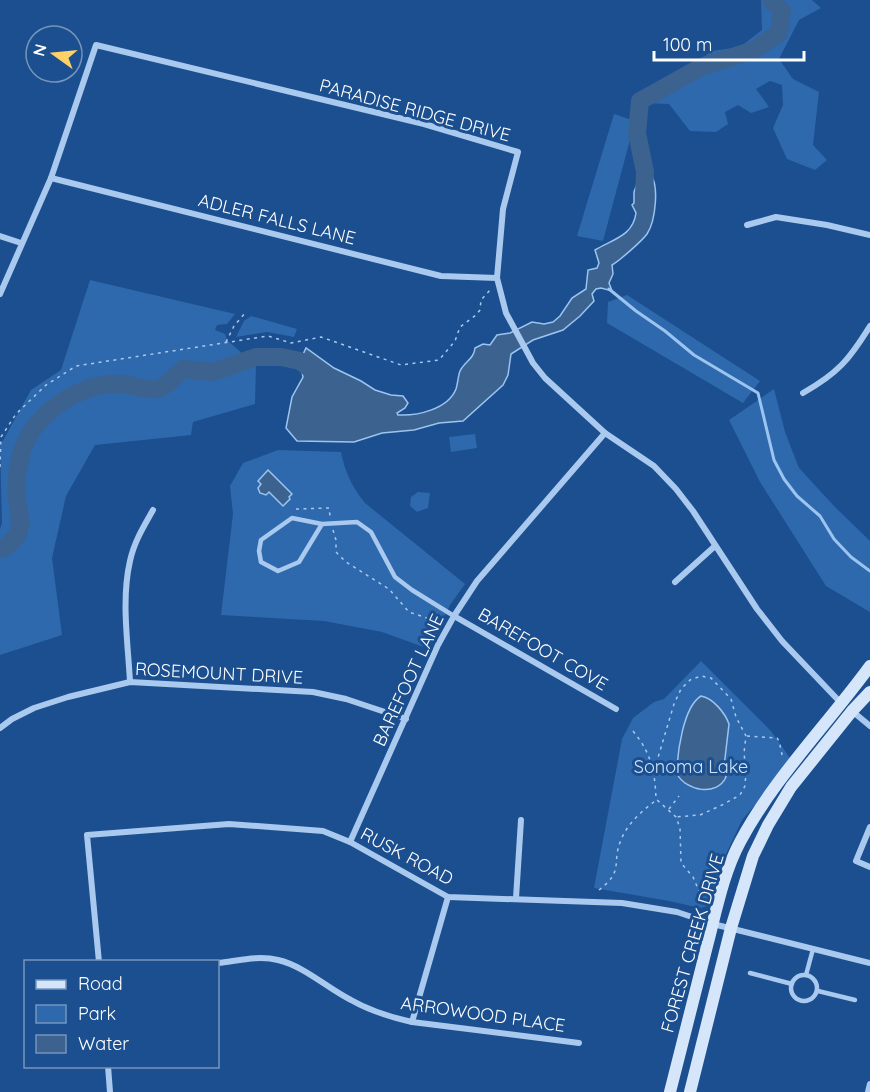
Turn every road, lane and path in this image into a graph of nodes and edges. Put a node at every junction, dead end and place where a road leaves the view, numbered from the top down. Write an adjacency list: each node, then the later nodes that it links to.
1 (51, 178): 5 (street, PARADISE RIDGE DRIVE); 6 (street, ADLER FALLS LANE); 6 (street, PARADISE RIDGE DRIVE)
2 (747, 225): 4 (street)
3 (0, 236): 5 (street)
4 (870, 236)
5 (21, 243): 7 (street, PARADISE RIDGE DRIVE)
6 (498, 280): 10 (path); 12 (street, PARADISE RIDGE DRIVE)
7 (0, 294)
8 (246, 312): 10 (path)
9 (870, 326): 11 (street)
10 (225, 343): 13 (path)
11 (803, 393)
12 (605, 433): 18 (street, PARADISE RIDGE DRIVE); 20 (street, BAREFOOT LANE)
13 (0, 467)
14 (296, 509): 16 (path)
15 (153, 510): 23 (street)
16 (331, 522): 17 (lane); 20 (lane); 21 (path)
17 (322, 524): 17 (lane)
18 (715, 546): 19 (street); 25 (street, PARADISE RIDGE DRIVE)
19 (675, 582)
20 (454, 616): 26 (street, BAREFOOT COVE); 27 (street, BAREFOOT LANE)
21 (439, 622)
22 (870, 666): 25 (street, FOREST CREEK DRIVE)
23 (130, 682): 27 (street, ROSEMOUNT DRIVE); 29 (street, ROSEMOUNT DRIVE)
24 (870, 692): 25 (street, FOREST CREEK DRIVE)
25 (847, 707): 28 (street, PARADISE RIDGE DRIVE); 46 (street, FOREST CREEK DRIVE); 47 (street, FOREST CREEK DRIVE)
26 (616, 709)
27 (406, 719): 40 (street, BAREFOOT LANE)
28 (870, 726)
29 (0, 728)
30 (633, 731): 33 (path)
31 (746, 736): 32 (path); 33 (path); 37 (path)
32 (783, 761)
33 (654, 771): 35 (path)
34 (679, 796): 36 (path)
35 (656, 800): 36 (path); 42 (path)
36 (668, 810): 37 (path)
37 (676, 817): 45 (path)
38 (521, 820): 44 (street)
39 (870, 826): 41 (street)
40 (350, 842): 43 (street, RUSK ROAD); 49 (street, RUSK ROAD)
41 (870, 867)
42 (599, 890)
43 (448, 897): 44 (street, RUSK ROAD); 57 (street)
44 (516, 898): 46 (street, RUSK ROAD)
45 (706, 906)
46 (713, 924): 47 (street, RUSK ROAD); 62 (street, FOREST CREEK DRIVE)
47 (731, 928): 48 (street, RUSK ROAD); 63 (street, FOREST CREEK DRIVE)
48 (813, 949): 51 (street, RUSK ROAD); 53 (lane)
49 (99, 960)
50 (219, 963): 57 (street, ARROWOOD PLACE)
51 (870, 963)
52 (750, 973): 54 (lane)
53 (806, 975): 54 (lane); 55 (lane)
54 (792, 984): 55 (lane)
55 (818, 991): 56 (lane)
56 (855, 1000)
57 (412, 1022): 58 (street, ARROWOOD PLACE)
58 (579, 1043)
59 (108, 1068): 61 (street)
60 (870, 1084): 64 (street)
61 (110, 1092)
62 (670, 1092)
63 (690, 1092)
64 (868, 1092)

